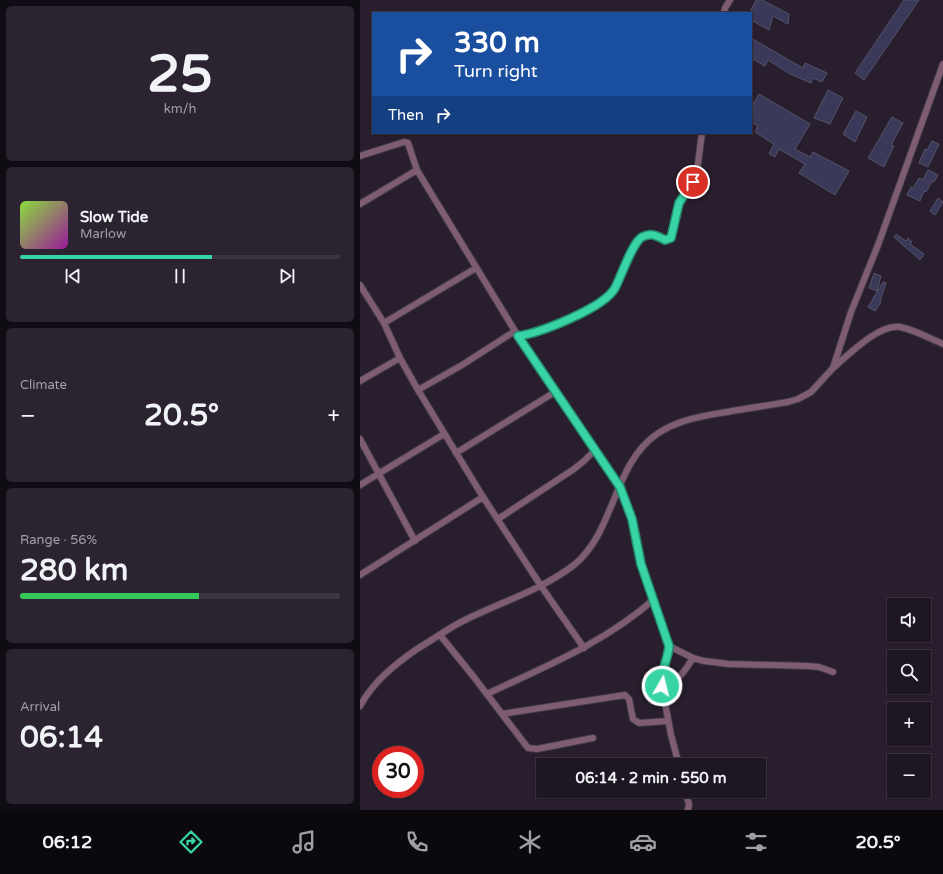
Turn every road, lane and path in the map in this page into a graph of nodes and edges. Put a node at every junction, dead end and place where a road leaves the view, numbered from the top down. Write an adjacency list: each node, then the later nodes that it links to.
1 (730, 0): 2 (street)
2 (724, 12)
3 (943, 64): 14 (street)
4 (702, 134): 11 (street)
5 (360, 156): 6 (street)
6 (417, 170): 7 (street); 8 (street)
7 (360, 204)
8 (476, 268): 10 (street); 11 (street)
9 (360, 285): 10 (street)
10 (384, 323): 13 (street)
11 (516, 334): 16 (street); 17 (street)
12 (943, 344): 14 (street)
13 (400, 358): 15 (street); 16 (street)
14 (833, 368): 24 (street)
15 (360, 381)
16 (418, 390): 18 (street)
17 (555, 392): 20 (street); 21 (street)
18 (444, 434): 21 (street); 22 (street)
19 (360, 439): 22 (street)
20 (595, 450): 24 (street); 26 (street)
21 (456, 453): 25 (street)
22 (379, 474): 23 (street); 27 (street)
23 (360, 485)
24 (620, 487): 29 (street); 30 (street)
25 (483, 497): 26 (street); 27 (street)
26 (498, 520): 29 (street)
27 (415, 541): 28 (street)
28 (360, 575)
29 (541, 586): 31 (street); 33 (street)
30 (653, 600): 32 (street); 33 (street)
31 (440, 635): 37 (street); 38 (street)
32 (669, 646): 34 (street); 36 (street)
33 (584, 648): 37 (street)
34 (693, 658): 35 (street); 36 (street)
35 (833, 672)
36 (662, 686): 40 (street)
37 (487, 694): 39 (street)
38 (360, 706)
39 (502, 714): 40 (street); 41 (street)
40 (668, 721): 42 (street)
41 (593, 738)
42 (677, 758)
43 (687, 798): 44 (street)
44 (688, 810)

